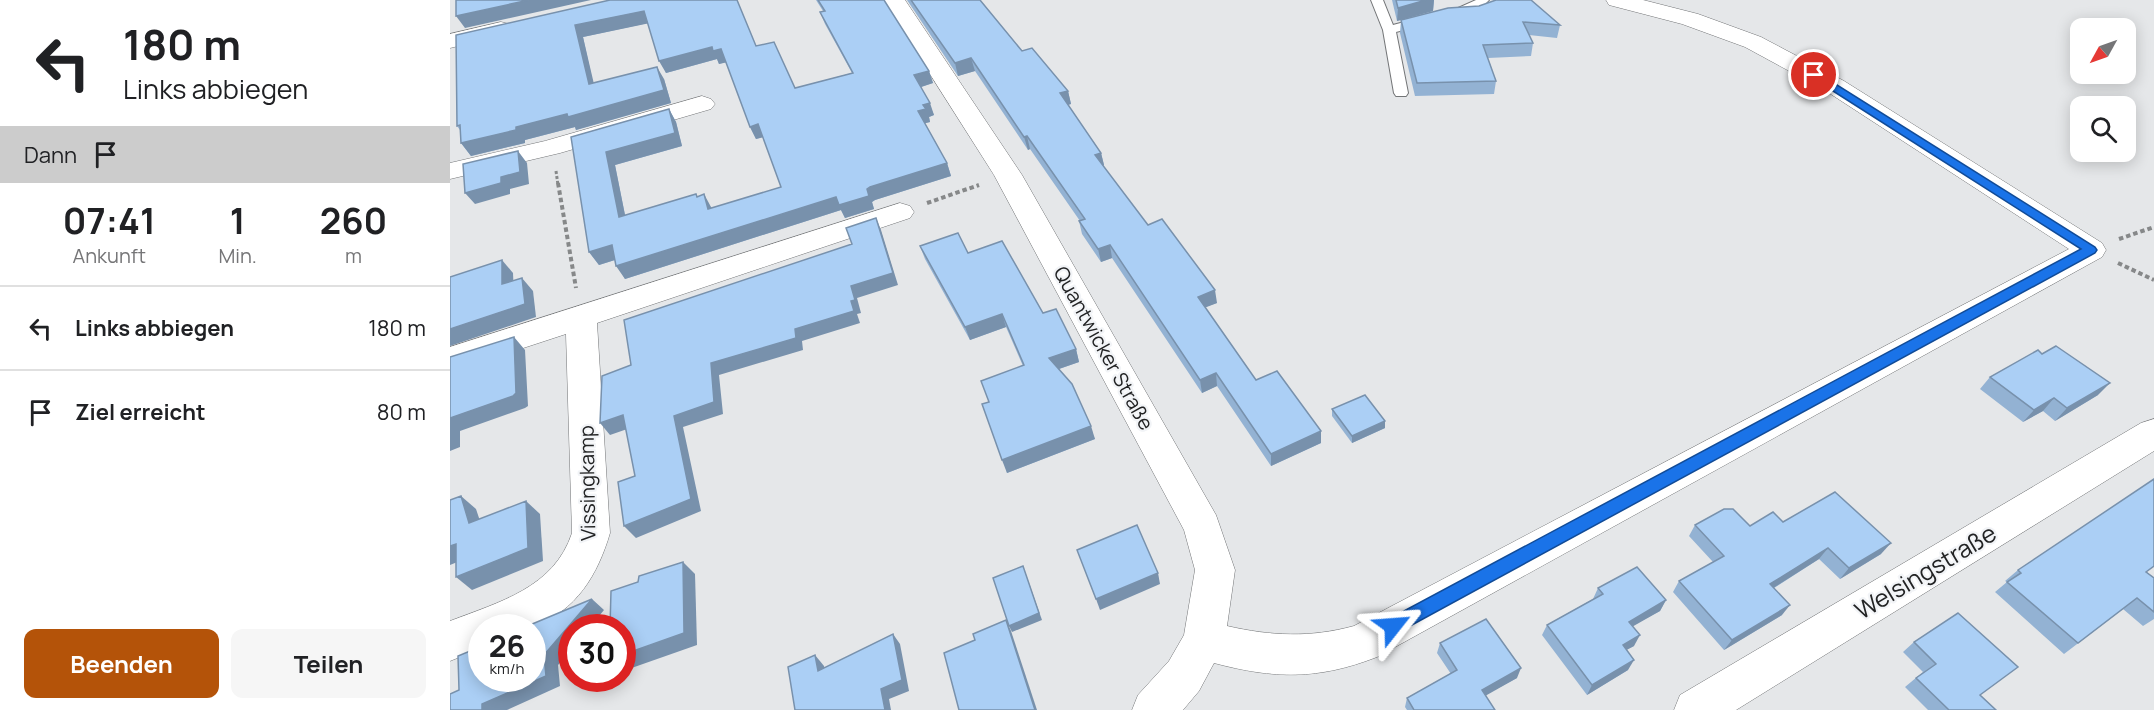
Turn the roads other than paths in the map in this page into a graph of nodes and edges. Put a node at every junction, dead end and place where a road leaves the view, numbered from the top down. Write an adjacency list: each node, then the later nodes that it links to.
1 (894, 0): 17 (street, Quantwicker Straße)
2 (1377, 0): 6 (lane)
3 (1483, 0): 6 (lane)
4 (1617, 0): 17 (street)
5 (520, 25): 7 (street)
6 (1389, 30): 8 (lane)
7 (450, 41)
8 (1401, 93)
9 (702, 104): 10 (street)
10 (450, 171)
11 (900, 212): 12 (street)
12 (581, 318): 13 (street); 15 (street, Vissingkamp)
13 (450, 360)
14 (2154, 433): 20 (street, Welsingstraße)
15 (516, 614)
16 (468, 634): 18 (street, Vissingkamp)
17 (1204, 640): 19 (street, Quantwicker Straße)
18 (450, 641)
19 (1154, 710)
20 (1696, 710)

